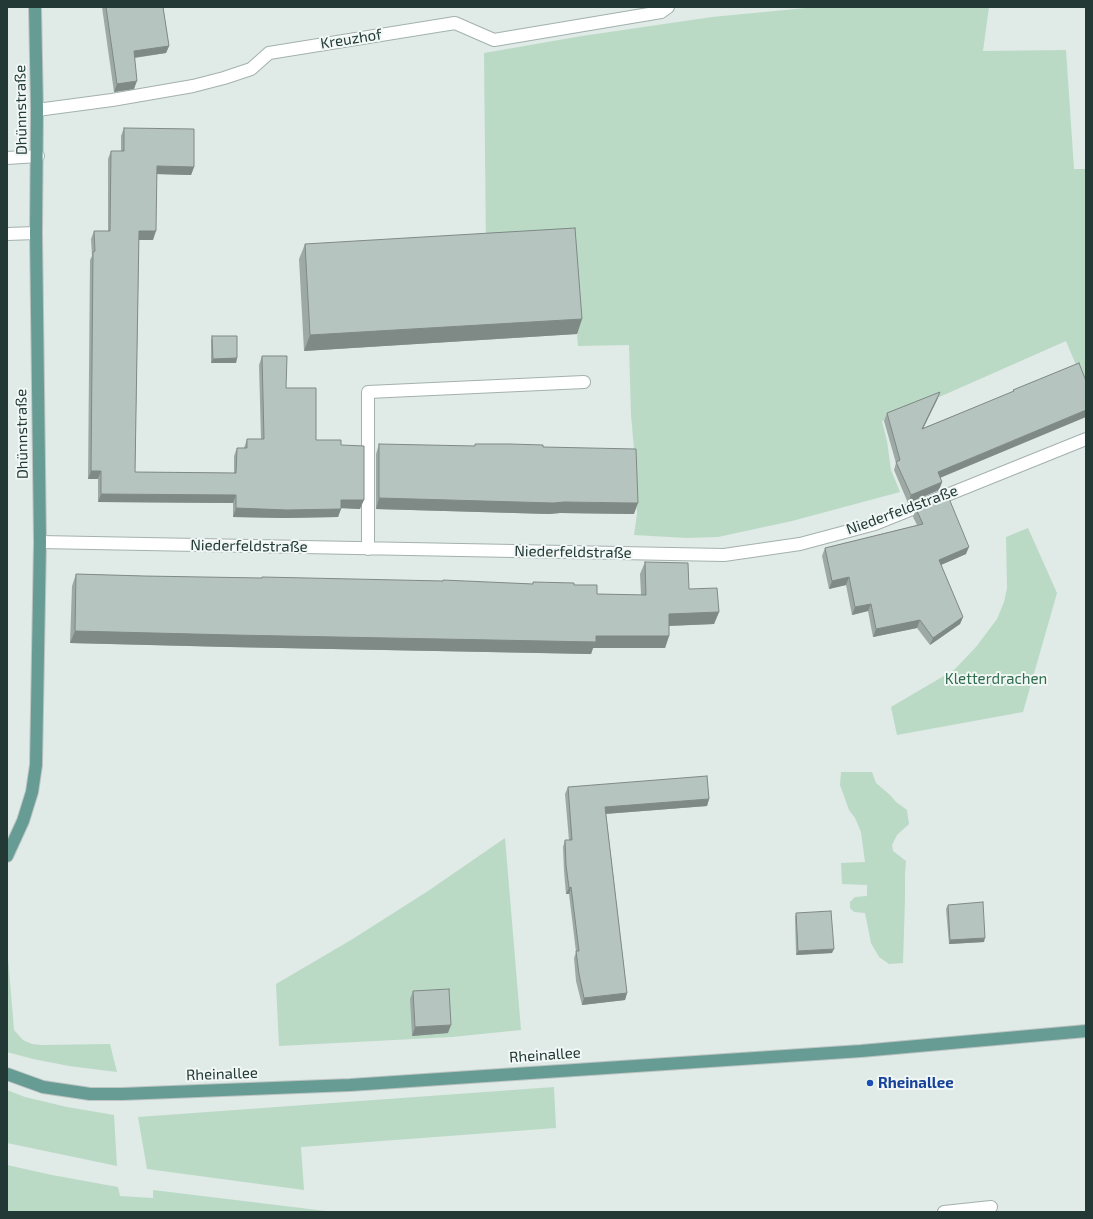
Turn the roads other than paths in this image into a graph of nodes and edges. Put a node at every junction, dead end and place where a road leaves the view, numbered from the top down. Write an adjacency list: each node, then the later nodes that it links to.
1 (35, 7): 3 (main road, Dhünnstraße)
2 (668, 7): 3 (street, Kreuzhof)
3 (37, 110): 4 (main road, Dhünnstraße)
4 (38, 156): 5 (street); 6 (main road, Dhünnstraße)
5 (7, 158)
6 (36, 233): 7 (street); 10 (main road, Dhünnstraße)
7 (7, 234)
8 (584, 382): 11 (street)
9 (1086, 439): 11 (street, Niederfeldstraße)
10 (40, 542): 11 (street, Niederfeldstraße); 12 (main road, Dhünnstraße)
11 (368, 549)
12 (7, 856)
13 (1086, 1031): 14 (main road, Rheinallee)
14 (7, 1074)
15 (991, 1207): 16 (street)
16 (944, 1212)

